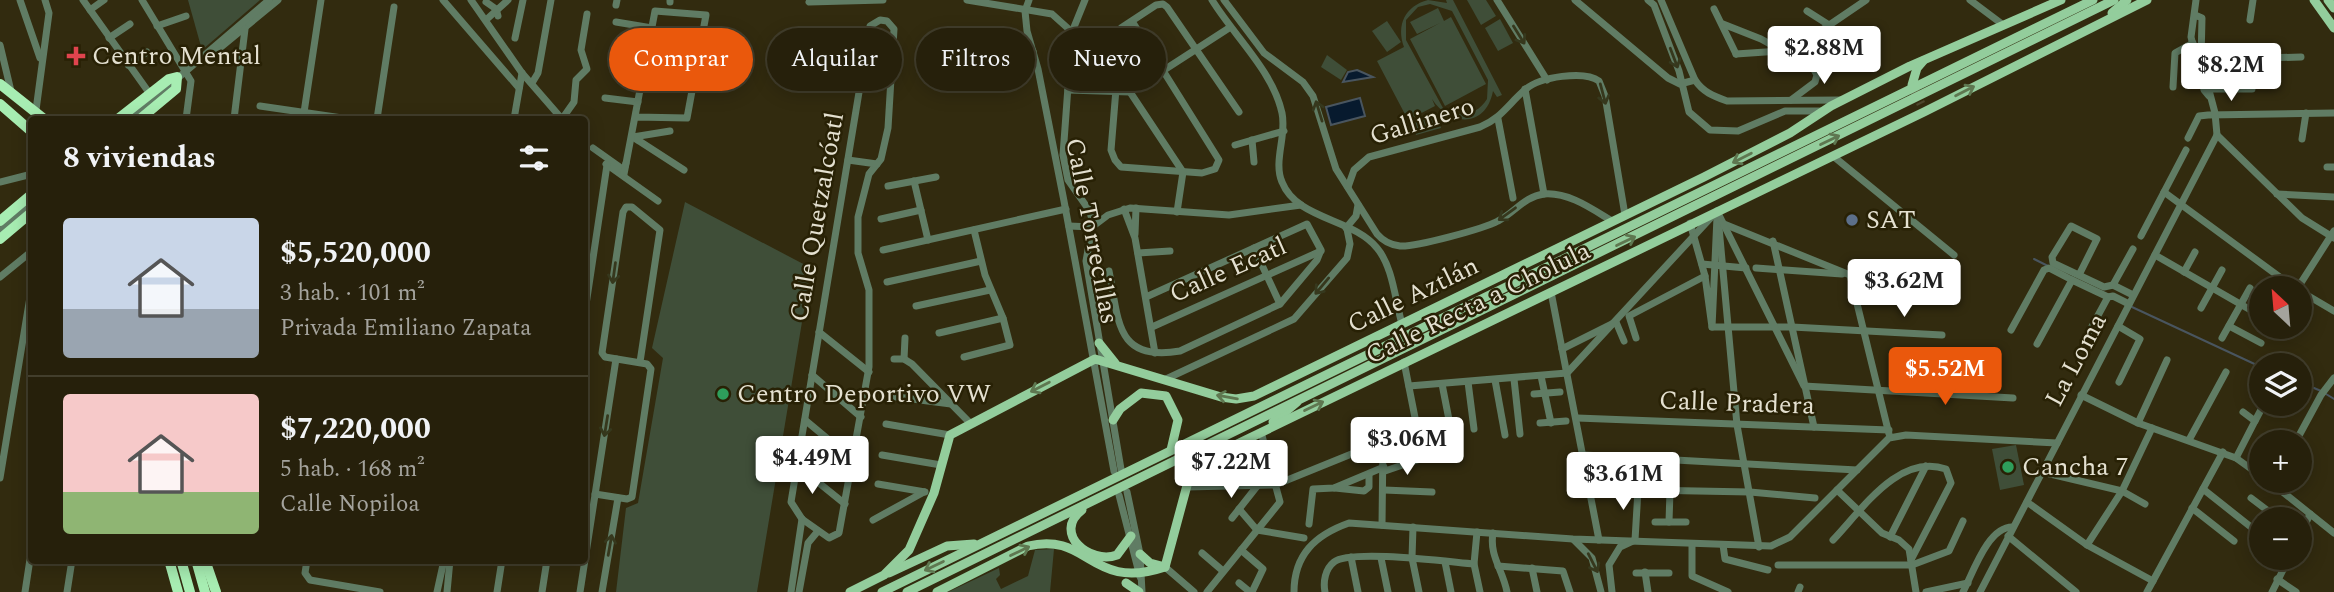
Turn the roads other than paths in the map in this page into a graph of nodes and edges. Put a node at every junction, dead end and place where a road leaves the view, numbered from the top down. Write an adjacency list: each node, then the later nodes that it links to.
1 (20, 0): 82 (street)
2 (45, 0): 82 (street)
3 (83, 0): 42 (street)
4 (104, 0): 42 (street)
5 (142, 0): 58 (street)
6 (268, 0): 59 (street)
7 (278, 0): 59 (street)
8 (321, 0): 123 (street)
9 (443, 0): 97 (street)
10 (471, 0): 50 (street)
11 (509, 0): 45 (street)
12 (523, 0): 71 (street)
13 (551, 0): 93 (street)
14 (810, 0): 15 (street)
15 (883, 0)
16 (967, 0): 36 (street)
17 (1029, 0): 44 (street)
18 (1085, 0): 65 (street, Calle Torrecillas)
19 (1212, 0): 67 (street)
20 (1224, 0): 83 (street)
21 (1497, 0): 91 (street, one-way to 91)
22 (1575, 0): 95 (street)
23 (1866, 0): 38 (street)
24 (1970, 0): 57 (street)
25 (2062, 0): 48 (main road); 57 (main road, Calle Aztlán)
26 (2083, 0): 48 (main road)
27 (2093, 0): 77 (main road, Calle Recta a Cholula)
28 (2114, 0): 68 (main road, Calle Recta a Cholula)
29 (2127, 0): 53 (main road)
30 (2147, 0): 53 (main road)
31 (2196, 0): 49 (street)
32 (2253, 0): 51 (street)
33 (2314, 0): 60 (main road)
34 (2328, 0): 40 (main road)
35 (486, 2): 45 (street)
36 (984, 2): 44 (street)
37 (1656, 2): 92 (street); 95 (street, one-way to 95)
38 (1854, 2): 43 (street)
39 (394, 7): 130 (street)
40 (2334, 8)
41 (1714, 9): 56 (street)
42 (90, 10): 70 (street)
43 (1807, 10)
44 (1025, 11): 63 (street, Calle Torrecillas); 64 (street)
45 (496, 12): 50 (street)
46 (587, 14): 133 (street)
47 (186, 16): 58 (street)
48 (2049, 16): 77 (main road)
49 (2195, 16): 72 (street); 80 (street)
50 (486, 19): 87 (street)
51 (2250, 20)
52 (1132, 21): 66 (street); 74 (street); 105 (street)
53 (2103, 21): 69 (main road, Calle Recta a Cholula)
54 (616, 22): 61 (street)
55 (130, 24): 70 (street)
56 (1723, 24): 75 (street); 75 (street)
57 (2002, 24): 79 (main road, Calle Aztlán)
58 (157, 26): 90 (street)
59 (243, 26): 90 (street); 129 (street)
60 (2334, 27)
61 (652, 28): 62 (street)
62 (704, 28)
63 (1028, 28)
64 (1068, 28)
65 (1074, 28)
66 (1137, 28)
67 (1229, 28): 74 (street); 89 (street)
68 (2039, 37): 69 (main road); 173 (main road, Calle Recta a Cholula, one-way to 68)
69 (2071, 37): 148 (main road, Calle Recta a Cholula, one-way to 69)
70 (109, 38): 84 (street)
71 (515, 38)
72 (2193, 44): 80 (street); 96 (street)
73 (0, 45): 100 (street)
74 (1196, 50): 86 (street); 118 (street)
75 (1783, 51): 110 (street)
76 (147, 52): 84 (street)
77 (1980, 56): 210 (main road, Calle Recta a Cholula)
78 (2301, 57): 80 (street)
79 (1924, 59): 85 (main road, Calle Aztlán); 85 (main road)
80 (2199, 60): 107 (street)
81 (1035, 61): 171 (street, Calle Torrecillas)
82 (42, 62): 115 (street)
83 (1278, 63): 89 (street); 161 (street, one-way to 83)
84 (128, 65): 108 (street)
85 (1902, 70): 111 (main road, Calle Aztlán)
86 (1166, 71)
87 (522, 73): 93 (street); 97 (street)
88 (1166, 74): 153 (street)
89 (1264, 75): 138 (street)
90 (180, 77): 108 (highway); 122 (highway); 127 (street); 128 (street)
91 (1547, 80): 98 (street, Gallinero); 181 (street, Gallinero, one-way to 181)
92 (1695, 80): 95 (street); 110 (street)
93 (532, 83): 132 (street)
94 (0, 84): 100 (highway)
95 (1680, 84): 116 (street)
96 (2173, 87)
97 (519, 88): 131 (street)
98 (1525, 89): 135 (street, Gallinero); 163 (street)
99 (2252, 89): 107 (street)
100 (11, 91): 115 (highway)
101 (639, 91): 112 (street)
102 (692, 91): 134 (street)
103 (1068, 91): 165 (street, Calle Torrecillas)
104 (1093, 91): 105 (street)
105 (1118, 92): 106 (street); 153 (street)
106 (1130, 92): 153 (street)
107 (2209, 92): 119 (street)
108 (150, 93): 126 (highway)
109 (605, 99): 112 (street)
110 (1787, 100): 111 (street); 116 (street)
111 (1842, 100): 117 (main road, Calle Aztlán)
112 (637, 102): 134 (street); 146 (street)
113 (0, 104): 136 (highway)
114 (260, 106): 123 (street)
115 (36, 110): 124 (highway); 125 (highway)
116 (1785, 111): 117 (street)
117 (1822, 111): 181 (main road, Calle Aztlán, one-way to 181)
118 (1239, 113)
119 (2216, 113): 120 (street); 139 (street); 140 (street)
120 (2306, 113): 121 (street); 142 (street)
121 (2334, 113)
122 (152, 114)
123 (304, 115)
124 (41, 116)
125 (45, 116)
126 (122, 116)
127 (134, 116)
128 (186, 116)
129 (233, 116)
130 (377, 116)
131 (514, 116)
132 (560, 116)
133 (564, 116)
134 (636, 117): 141 (street)
135 (1498, 119): 161 (street, Gallinero); 168 (street)
136 (28, 129)
137 (670, 131): 141 (street)
138 (1284, 131): 143 (street); 172 (street)
139 (2217, 135): 164 (street); 174 (street, La Loma)
140 (2188, 138)
141 (636, 139): 154 (street); 155 (street)
142 (2302, 139)
143 (1252, 140): 144 (street); 150 (street)
144 (1235, 145)
145 (588, 148): 152 (street)
146 (593, 148)
147 (2186, 150): 162 (street)
148 (1833, 156): 182 (main road, Calle Recta a Cholula); 209 (street)
149 (848, 160): 151 (street); 151 (street, Calle Quetzalcóatl); 261 (street, Calle Quetzalcóatl)
150 (1254, 162)
151 (877, 164): 286 (street, Calle Quetzalcóatl)
152 (607, 165): 155 (street); 234 (street)
153 (1180, 169): 179 (street)
154 (684, 170)
155 (624, 174): 169 (street)
156 (28, 175): 159 (street)
157 (936, 177): 158 (street)
158 (914, 181): 160 (street); 178 (street)
159 (0, 182)
160 (888, 186)
161 (1348, 187): 170 (street)
162 (2164, 192): 174 (street); 193 (street)
163 (1544, 194): 170 (street, one-way to 170); 186 (street)
164 (2276, 194): 167 (street); 194 (street)
165 (1079, 196): 171 (street); 189 (street, Calle Torrecillas)
166 (28, 197): 185 (highway)
167 (2334, 197)
168 (1513, 198)
169 (658, 201)
170 (1358, 204): 190 (street)
171 (1065, 205): 188 (street, Calle Torrecillas); 192 (street)
172 (1301, 205): 179 (street); 190 (street)
173 (1699, 205): 182 (street); 184 (main road, Calle Recta a Cholula)
174 (2181, 205): 211 (street, La Loma); 223 (street)
175 (28, 206): 191 (street)
176 (1136, 208): 177 (street); 179 (street); 196 (street)
177 (1124, 209): 189 (street); 196 (street)
178 (921, 210): 183 (street); 198 (street)
179 (1177, 212)
180 (28, 215): 197 (highway)
181 (1625, 215): 186 (main road, Calle Aztlán)
182 (1714, 218): 184 (main road); 187 (main road, Calle Recta a Cholula); 195 (street); 199 (street); 214 (street); 215 (street)
183 (881, 219)
184 (1671, 219): 272 (main road, Calle Recta a Cholula, one-way to 184)
185 (0, 221)
186 (1612, 221): 208 (main road, Calle Aztlán)
187 (1690, 223): 195 (street); 235 (main road, Calle Recta a Cholula)
188 (1069, 226): 189 (street); 277 (street, Calle Torrecillas)
189 (1092, 227): 269 (street, Calle Torrecillas)
190 (1346, 228): 251 (street); 291 (street, one-way to 291)
191 (0, 230)
192 (974, 230): 198 (street); 212 (street)
193 (2141, 236)
194 (2333, 236): 224 (street)
195 (1694, 237): 213 (street); 250 (street)
196 (1135, 238): 205 (street)
197 (0, 239)
198 (928, 240): 202 (street)
199 (1773, 241): 217 (street); 221 (street)
200 (1254, 248): 204 (street); 226 (street); 237 (street)
201 (2133, 248): 229 (street)
202 (883, 250)
203 (1170, 251): 205 (street)
204 (1321, 251): 226 (street, Calle Ecatl); 240 (street)
205 (1139, 253): 237 (street)
206 (2195, 253): 220 (street)
207 (28, 254): 225 (street)
208 (1545, 255): 210 (main road); 231 (main road, Calle Aztlán)
209 (1954, 255)
210 (1568, 256): 249 (main road, Calle Recta a Cholula)
211 (2155, 256): 220 (street); 236 (street, La Loma)
212 (981, 261): 228 (street); 232 (street)
213 (1702, 264): 214 (street); 222 (street)
214 (1719, 266): 215 (street); 255 (street); 256 (street)
215 (1746, 268): 257 (street)
216 (1756, 268): 217 (street)
217 (1779, 270): 221 (street); 258 (street)
218 (2222, 270): 230 (street)
219 (1109, 271): 275 (street)
220 (2183, 272): 230 (street)
221 (1850, 275): 260 (street)
222 (1704, 276): 255 (street); 266 (street)
223 (2278, 276)
224 (2306, 276)
225 (0, 277)
226 (1268, 277): 240 (street); 254 (street, Calle Ecatl)
227 (2076, 278): 227 (street); 229 (street); 238 (street); 259 (street); 271 (street)
228 (887, 282)
229 (2113, 285): 236 (street)
230 (2212, 288): 242 (street); 244 (street)
231 (1475, 289): 249 (main road); 251 (main road, Calle Aztlán)
232 (990, 290): 243 (street); 248 (street)
233 (2249, 290): 242 (street)
234 (588, 291)
235 (1551, 292): 273 (street); 274 (main road, Calle Recta a Cholula)
236 (2133, 295): 241 (street, La Loma)
237 (1146, 297): 254 (street)
238 (2108, 298): 241 (street); 262 (street)
239 (2312, 299): 247 (street)
240 (1280, 304): 275 (street)
241 (2129, 304): 252 (street, La Loma)
242 (2241, 305): 246 (street); 253 (street)
243 (916, 306)
244 (2201, 308)
245 (28, 309): 353 (street)
246 (2249, 309)
247 (2334, 311)
248 (1003, 318): 263 (street); 276 (street)
249 (1437, 320): 272 (main road, Calle Recta a Cholula)
250 (1614, 323): 268 (street); 273 (street); 288 (street)
251 (1402, 324): 285 (main road, Calle Aztlán)
252 (2118, 326): 296 (street); 306 (street, La Loma)
253 (2229, 326): 267 (street); 270 (street)
254 (1152, 327): 275 (street)
255 (1712, 327): 256 (street)
256 (1728, 327): 257 (street); 322 (street)
257 (1775, 327): 258 (street); 299 (street)
258 (1792, 327): 260 (street); 299 (street)
259 (2011, 330)
260 (1864, 331): 264 (street); 300 (street)
261 (819, 332): 286 (street); 289 (street, Calle Quetzalcóatl)
262 (2089, 332)
263 (939, 333)
264 (1942, 335)
265 (905, 338): 280 (street)
266 (1636, 338)
267 (2222, 338)
268 (1624, 341)
269 (1099, 343): 277 (street, Calle Torrecillas); 284 (main road)
270 (2261, 343)
271 (2037, 344)
272 (1389, 349): 274 (main road); 285 (main road); 301 (main road, Calle Recta a Cholula); 337 (main road, Calle Recta a Cholula)
273 (1562, 349): 288 (street)
274 (1437, 350): 283 (main road, Calle Recta a Cholula)
275 (1155, 353)
276 (964, 357)
277 (1098, 358): 284 (main road, Calle Aztlán); 314 (street, Calle Torrecillas); 314 (street, Calle Torrecillas); 317 (main road, one-way to 317)
278 (616, 359): 282 (street); 282 (street, one-way to 278); 370 (street, one-way to 370)
279 (894, 359): 280 (street)
280 (904, 359): 308 (street)
281 (2167, 360): 320 (street)
282 (640, 362): 371 (street)
283 (1404, 362): 298 (street); 328 (main road, Calle Recta a Cholula, one-way to 283)
284 (1115, 363): 291 (main road, Calle Aztlán)
285 (1308, 370): 291 (main road, Calle Aztlán, one-way to 291)
286 (869, 372): 311 (street, Calle Quetzalcóatl)
287 (2226, 372): 334 (street)
288 (1567, 373): 290 (street); 312 (street)
289 (812, 375): 311 (street); 313 (street, Calle Quetzalcóatl)
290 (1541, 376): 292 (street); 303 (street)
291 (1166, 379)
292 (1514, 379): 294 (street); 329 (street)
293 (2333, 379): 327 (street)
294 (1495, 380): 295 (street); 333 (street)
295 (1468, 382): 297 (street); 326 (street)
296 (2119, 382)
297 (1442, 384): 298 (street); 332 (street)
298 (1409, 386): 323 (street)
299 (1804, 386): 300 (street); 324 (street)
300 (1879, 389): 307 (street); 330 (street)
301 (1311, 391): 328 (main road); 374 (main road, Calle Recta a Cholula)
302 (1560, 392): 303 (street)
303 (1544, 393): 304 (street); 319 (street)
304 (1534, 394)
305 (889, 396): 308 (street)
306 (2081, 396): 320 (street); 336 (street, La Loma)
307 (2013, 398)
308 (952, 404): 317 (street)
309 (2243, 412): 315 (street)
310 (2258, 416): 315 (street)
311 (861, 417): 342 (street, Calle Quetzalcóatl)
312 (1577, 418): 322 (street, Calle Pradera); 340 (street)
313 (805, 420): 342 (street); 346 (street, Calle Quetzalcóatl)
314 (1113, 420): 337 (main road)
315 (2255, 421): 341 (street)
316 (1566, 422): 319 (street)
317 (970, 423): 331 (main road)
318 (1540, 423): 319 (street)
319 (1551, 423)
320 (2138, 423): 325 (street)
321 (886, 424): 331 (street)
322 (1737, 425): 324 (street, Calle Pradera); 344 (street)
323 (1418, 427): 335 (street); 349 (street)
324 (1814, 427): 330 (street, Calle Pradera)
325 (2152, 428): 334 (street); 365 (street)
326 (1474, 429)
327 (2302, 430)
328 (1261, 432): 356 (street); 357 (main road, Calle Recta a Cholula)
329 (1520, 434)
330 (1889, 434): 336 (street, Calle Pradera); 350 (street)
331 (950, 435): 345 (main road)
332 (1452, 435)
333 (1505, 435)
334 (2189, 440): 338 (street)
335 (1383, 442): 349 (street); 356 (street)
336 (2057, 443): 351 (street, La Loma)
337 (1171, 450): 411 (main road, Calle Recta a Cholula)
338 (2223, 452): 341 (street); 360 (street)
339 (882, 455): 345 (street)
340 (1584, 455): 343 (street); 359 (street)
341 (2236, 458): 348 (street)
342 (853, 460): 376 (street, Calle Quetzalcóatl)
343 (1671, 460): 344 (street); 364 (street)
344 (1746, 463): 350 (street); 367 (street)
345 (940, 465): 368 (main road)
346 (797, 466): 376 (street); 385 (street, Calle Quetzalcóatl)
347 (1926, 466): 382 (street); 403 (street); 424 (street)
348 (2249, 467)
349 (1385, 469): 352 (street); 361 (street)
350 (1857, 470): 363 (street)
351 (2042, 472): 365 (street); 375 (street, La Loma)
352 (1369, 474): 358 (street); 358 (street)
353 (0, 478)
354 (878, 484): 368 (street)
355 (1258, 485): 356 (street); 357 (street); 381 (street)
356 (1275, 485): 396 (street)
357 (1186, 487): 441 (main road, Calle Recta a Cholula)
358 (1334, 488): 391 (street)
359 (1591, 489): 362 (street); 407 (street)
360 (2203, 489): 380 (street); 393 (street)
361 (1384, 490): 366 (street); 392 (street)
362 (1638, 490): 364 (street); 408 (street)
363 (1837, 490): 382 (street); 416 (street)
364 (1670, 491): 367 (street); 389 (street)
365 (2122, 491): 377 (street); 414 (street)
366 (1432, 492)
367 (1751, 492): 372 (street); 416 (street)
368 (929, 493): 386 (street); 449 (main road)
369 (2284, 493): 379 (street)
370 (595, 494): 371 (street); 406 (street)
371 (618, 498): 471 (street, one-way to 371)
372 (1815, 498)
373 (2251, 498): 378 (street)
374 (1097, 499): 401 (main road); 458 (main road, Calle Recta a Cholula)
375 (2027, 502): 395 (street, La Loma); 414 (street)
376 (845, 504): 397 (street, Calle Quetzalcóatl)
377 (2146, 504)
378 (2263, 507)
379 (2301, 507)
380 (2192, 508): 410 (street); 452 (street)
381 (1239, 509): 384 (street); 396 (street)
382 (1861, 511): 403 (street); 409 (street)
383 (2312, 516): 400 (street)
384 (1232, 518)
385 (802, 519): 397 (street); 415 (street, Calle Quetzalcóatl)
386 (873, 520)
387 (1963, 521): 424 (street)
388 (1655, 522): 389 (street)
389 (1669, 522): 390 (street)
390 (1686, 522)
391 (1309, 524)
392 (1382, 525): 394 (street); 481 (street)
393 (2249, 525)
394 (1413, 527): 398 (street); 422 (street)
395 (2013, 527): 402 (street); 455 (street, La Loma)
396 (1257, 530): 404 (street); 417 (street)
397 (818, 531): 415 (street, Calle Quetzalcóatl)
398 (1477, 531): 399 (street); 437 (street)
399 (1493, 533): 405 (street); 440 (street)
400 (2334, 533)
401 (1131, 536): 419 (street); 451 (street)
402 (2008, 536): 498 (street); 499 (street)
403 (1890, 537): 424 (street)
404 (1304, 538)
405 (1573, 539): 407 (street); 491 (street, one-way to 491)
406 (588, 540)
407 (1599, 540): 408 (street)
408 (1635, 540): 412 (street); 492 (street)
409 (1833, 540)
410 (2234, 541)
411 (979, 544): 449 (main road); 475 (main road, Calle Recta a Cholula, one-way to 475)
412 (1692, 544): 413 (street); 494 (street)
413 (1723, 545): 416 (street); 443 (street)
414 (2087, 545): 452 (street)
415 (803, 546): 472 (street, Calle Quetzalcóatl); 473 (street, Calle Quetzalcóatl)
416 (1759, 547)
417 (1241, 550): 445 (street); 480 (street)
418 (1202, 553): 445 (street)
419 (1140, 555): 441 (main road); 451 (street)
420 (1351, 557): 421 (street); 482 (street); 483 (street)
421 (1381, 558): 422 (street); 484 (street)
422 (1412, 558): 423 (street); 485 (street)
423 (1446, 562): 437 (street); 486 (street)
424 (1911, 562): 438 (street); 495 (street)
425 (29, 564): 459 (street)
426 (71, 564): 460 (street)
427 (170, 564): 461 (highway)
428 (182, 564): 462 (highway)
429 (197, 564): 463 (highway)
430 (206, 564): 464 (highway)
431 (307, 564): 456 (street)
432 (443, 564): 466 (street)
433 (450, 564): 467 (street)
434 (501, 564): 468 (street)
435 (546, 564): 469 (street)
436 (584, 564): 470 (street)
437 (1474, 564): 487 (street)
438 (1779, 565)
439 (990, 566): 453 (main road, one-way to 453); 458 (main road); 476 (main road)
440 (1499, 566): 442 (street); 488 (street)
441 (1165, 567): 451 (main road); 478 (street)
442 (1532, 568): 489 (street); 490 (street)
443 (1768, 570)
444 (2282, 570): 450 (street)
445 (1223, 571): 479 (street)
446 (1645, 572): 447 (street); 448 (street); 493 (street)
447 (1636, 573)
448 (1669, 573)
449 (884, 575): 474 (main road)
450 (2277, 579): 501 (street); 502 (street)
451 (1141, 581): 453 (main road); 477 (street)
452 (2153, 581): 500 (street)
453 (1126, 583): 477 (main road)
454 (1240, 583): 480 (street)
455 (1968, 583): 457 (street); 497 (street, La Loma)
456 (339, 589): 465 (street)
457 (1943, 590): 496 (street)
458 (909, 591)
459 (25, 592)
460 (66, 592)
461 (178, 592)
462 (190, 592)
463 (205, 592)
464 (216, 592)
465 (380, 592)
466 (438, 592)
467 (447, 592)
468 (497, 592)
469 (542, 592)
470 (580, 592)
471 (602, 592)
472 (791, 592)
473 (799, 592)
474 (850, 592)
475 (881, 592)
476 (937, 592)
477 (1140, 592)
478 (1194, 592)
479 (1207, 592)
480 (1251, 592)
481 (1294, 592)
482 (1325, 592)
483 (1357, 592)
484 (1388, 592)
485 (1419, 592)
486 (1451, 592)
487 (1480, 592)
488 (1507, 592)
489 (1537, 592)
490 (1570, 592)
491 (1601, 592)
492 (1612, 592)
493 (1648, 592)
494 (1728, 592)
495 (1916, 592)
496 (1926, 592)
497 (1964, 592)
498 (1980, 592)
499 (2076, 592)
500 (2147, 592)
501 (2272, 592)
502 (2296, 592)

